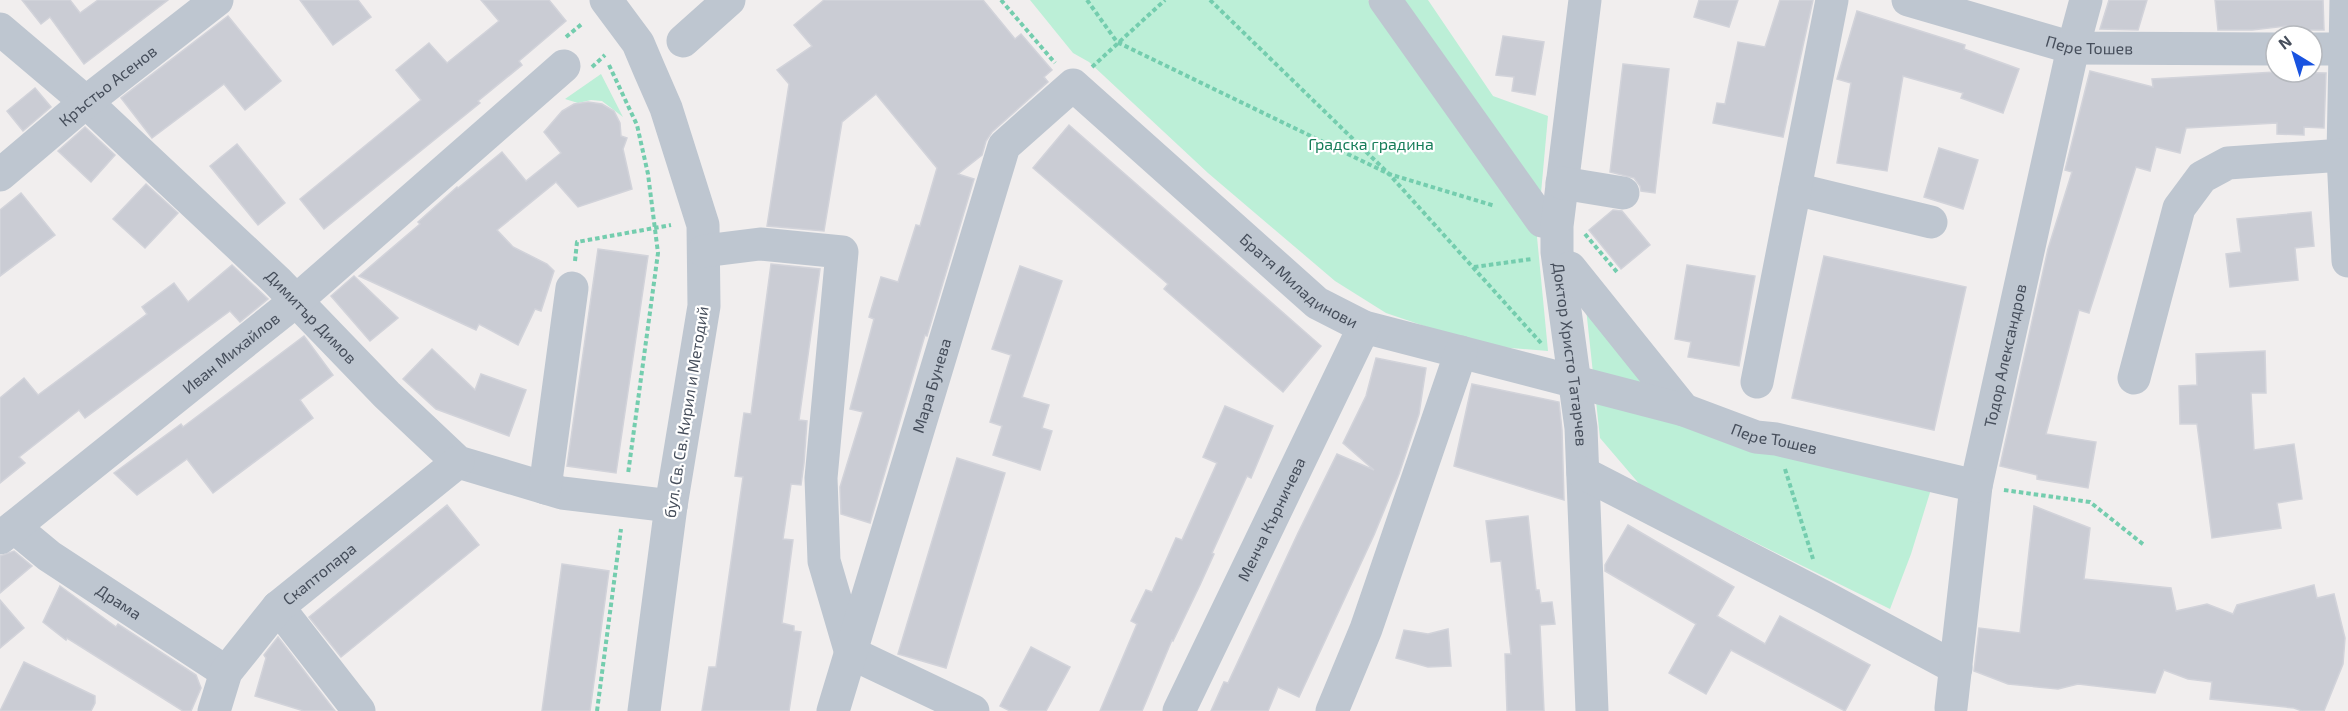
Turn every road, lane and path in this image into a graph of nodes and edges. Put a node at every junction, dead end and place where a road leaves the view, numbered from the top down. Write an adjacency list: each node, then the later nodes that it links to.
1 (217, 0): 26 (street, Кръстьо Асенов)
2 (729, 0): 16 (street)
3 (1002, 0): 25 (path)
4 (1087, 0): 17 (path)
5 (1165, 0): 17 (path)
6 (1210, 0): 29 (path)
7 (1385, 0): 33 (street)
8 (1585, 0): 33 (street, Доктор Христо Татарчев)
9 (1832, 0): 28 (street)
10 (1908, 0): 18 (street, Пере Тошев)
11 (2086, 0): 18 (street, Тодор Александров)
12 (2346, 0): 21 (street)
13 (614, 10): 37 (street, бул. Св. Св. Кирил и Методий)
14 (583, 23): 23 (path)
15 (0, 30): 26 (street, Димитър Димов)
16 (683, 41)
17 (1117, 42): 25 (path); 29 (path)
18 (2073, 48): 19 (street, Пере Тошев); 55 (street, Тодор Александров)
19 (2264, 49)
20 (2324, 49): 21 (street)
21 (2347, 49): 27 (street)
22 (604, 55): 23 (path)
23 (574, 56): 44 (street, Иван Михайлов)
24 (609, 65): 36 (path)
25 (1073, 85): 45 (street, Братя Миладинови); 63 (street, Мара Бунева)
26 (86, 102): 30 (street, Кръстьо Асенов); 44 (street, Димитър Димов)
27 (2343, 156): 39 (street); 48 (street)
28 (1798, 173): 34 (street); 50 (street)
29 (1389, 174): 32 (path); 40 (path)
30 (0, 175)
31 (1623, 193): 33 (street)
32 (1501, 208)
33 (1561, 214): 42 (path); 49 (street, Доктор Христо Татарчев)
34 (1931, 222)
35 (671, 225): 36 (path)
36 (656, 229): 43 (path); 57 (path)
37 (704, 251): 58 (street, бул. Св. Св. Кирил и Методий); 63 (street)
38 (1527, 260): 40 (path)
39 (2348, 261)
40 (1473, 267): 46 (path)
41 (1570, 268): 51 (street)
42 (1617, 272)
43 (573, 288): 56 (street)
44 (297, 300): 53 (street, Димитър Димов); 59 (street, Иван Михайлов)
45 (1364, 327): 47 (street, Братя Миладинови); 73 (street, Менча Кърничева)
46 (1544, 347)
47 (1461, 352): 49 (street, Братя Миладинови); 74 (street)
48 (2134, 378)
49 (1575, 382): 51 (street, Пере Тошев); 54 (street, Доктор Христо Татарчев)
50 (1757, 382)
51 (1684, 410): 52 (street, Пере Тошев)
52 (1776, 439): 55 (street, Пере Тошев); 61 (path)
53 (458, 462): 56 (street, Димитър Димов); 62 (street, Скаптопара)
54 (1583, 473): 61 (street); 75 (street, Доктор Христо Татарчев)
55 (1976, 486): 60 (path); 64 (street, Тодор Александров)
56 (545, 488): 57 (street, Димитър Димов)
57 (625, 500): 58 (street, Димитър Димов); 69 (path)
58 (671, 506): 70 (street, бул. Св. Св. Кирил и Методий)
59 (7, 533): 65 (street, Драма)
60 (2144, 545)
61 (1824, 597): 64 (street)
62 (278, 607): 65 (street, Скаптопара); 68 (street)
63 (851, 653): 71 (street, Мара Бунева); 72 (street)
64 (1956, 668): 66 (street, Тодор Александров)
65 (226, 672): 67 (street, Скаптопара)
66 (1955, 710)
67 (214, 711)
68 (359, 711)
69 (597, 711)
70 (644, 711)
71 (833, 711)
72 (973, 711)
73 (1179, 711)
74 (1332, 711)
75 (1592, 711)

